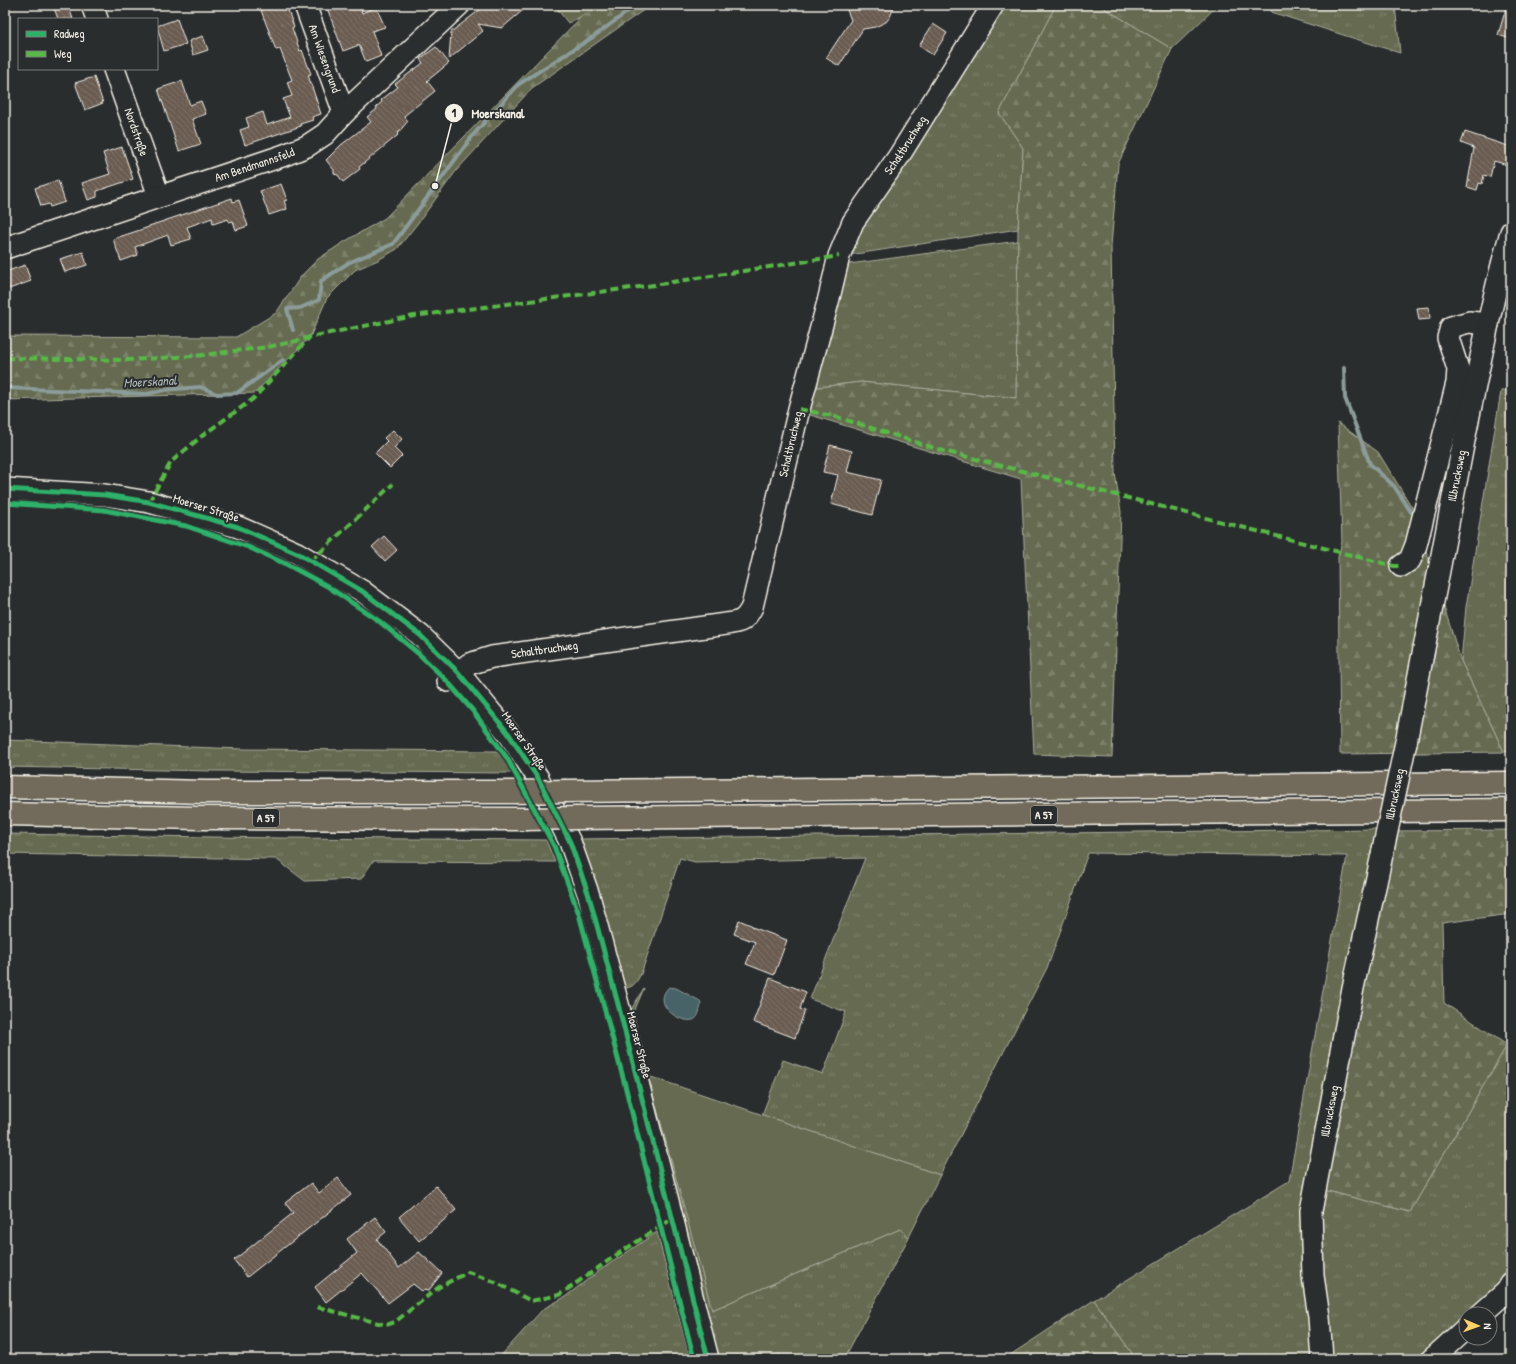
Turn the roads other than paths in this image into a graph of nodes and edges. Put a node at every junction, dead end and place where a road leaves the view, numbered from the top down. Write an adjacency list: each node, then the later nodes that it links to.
1 (92, 5): 5 (street)
2 (305, 5): 7 (street, Am Wiesengrund)
3 (993, 5): 14 (street, Schaltbruchweg)
4 (457, 6): 7 (street, Am Bendmannsfeld)
5 (97, 18)
6 (114, 70): 8 (street, Nordstraße)
7 (344, 113): 8 (street, Am Bendmannsfeld)
8 (159, 196): 10 (street, Am Bendmannsfeld)
9 (1511, 232): 11 (street, Illbrucksweg)
10 (5, 248)
11 (1488, 324): 13 (street); 23 (street, Illbrucksweg, bridge)
12 (5, 489): 14 (street, Moerser Straße)
13 (1401, 566)
14 (453, 677): 22 (street, Moerser Straße)
15 (1511, 783): 16 (highway, A 57, bridge)
16 (5, 787)
17 (1511, 810): 18 (highway, A 57, bridge)
18 (5, 814)
19 (1509, 1292): 20 (street)
20 (1491, 1306)
21 (1458, 1335): 24 (street)
22 (708, 1359)
23 (1322, 1359)
24 (1432, 1359)

